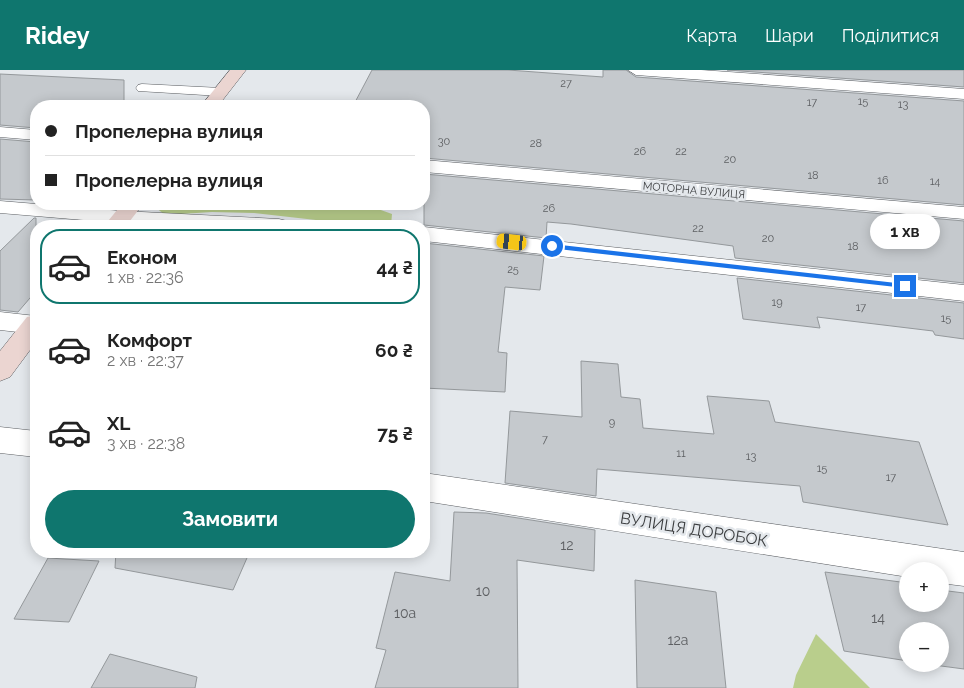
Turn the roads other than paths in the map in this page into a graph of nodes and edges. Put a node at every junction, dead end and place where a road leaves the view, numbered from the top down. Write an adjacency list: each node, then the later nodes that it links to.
1 (238, 70): 4 (street)
2 (636, 70): 5 (street)
3 (142, 88): 4 (lane)
4 (221, 92): 6 (street)
5 (964, 94)
6 (214, 100)
7 (0, 132): 8 (street)
8 (30, 134)
9 (430, 167): 13 (street, МОТОРНА ВУЛИЦЯ)
10 (0, 207): 11 (street)
11 (30, 209)
12 (41, 210): 14 (street)
13 (964, 213)
14 (123, 216): 15 (street)
15 (185, 220)
16 (430, 235): 17 (street)
17 (964, 293)
18 (0, 321): 19 (street)
19 (30, 324)
20 (30, 332): 21 (street)
21 (0, 370)
22 (0, 440): 23 (street)
23 (30, 443)
24 (430, 488): 25 (street, ВУЛИЦЯ ДОРОБОК)
25 (964, 569)

